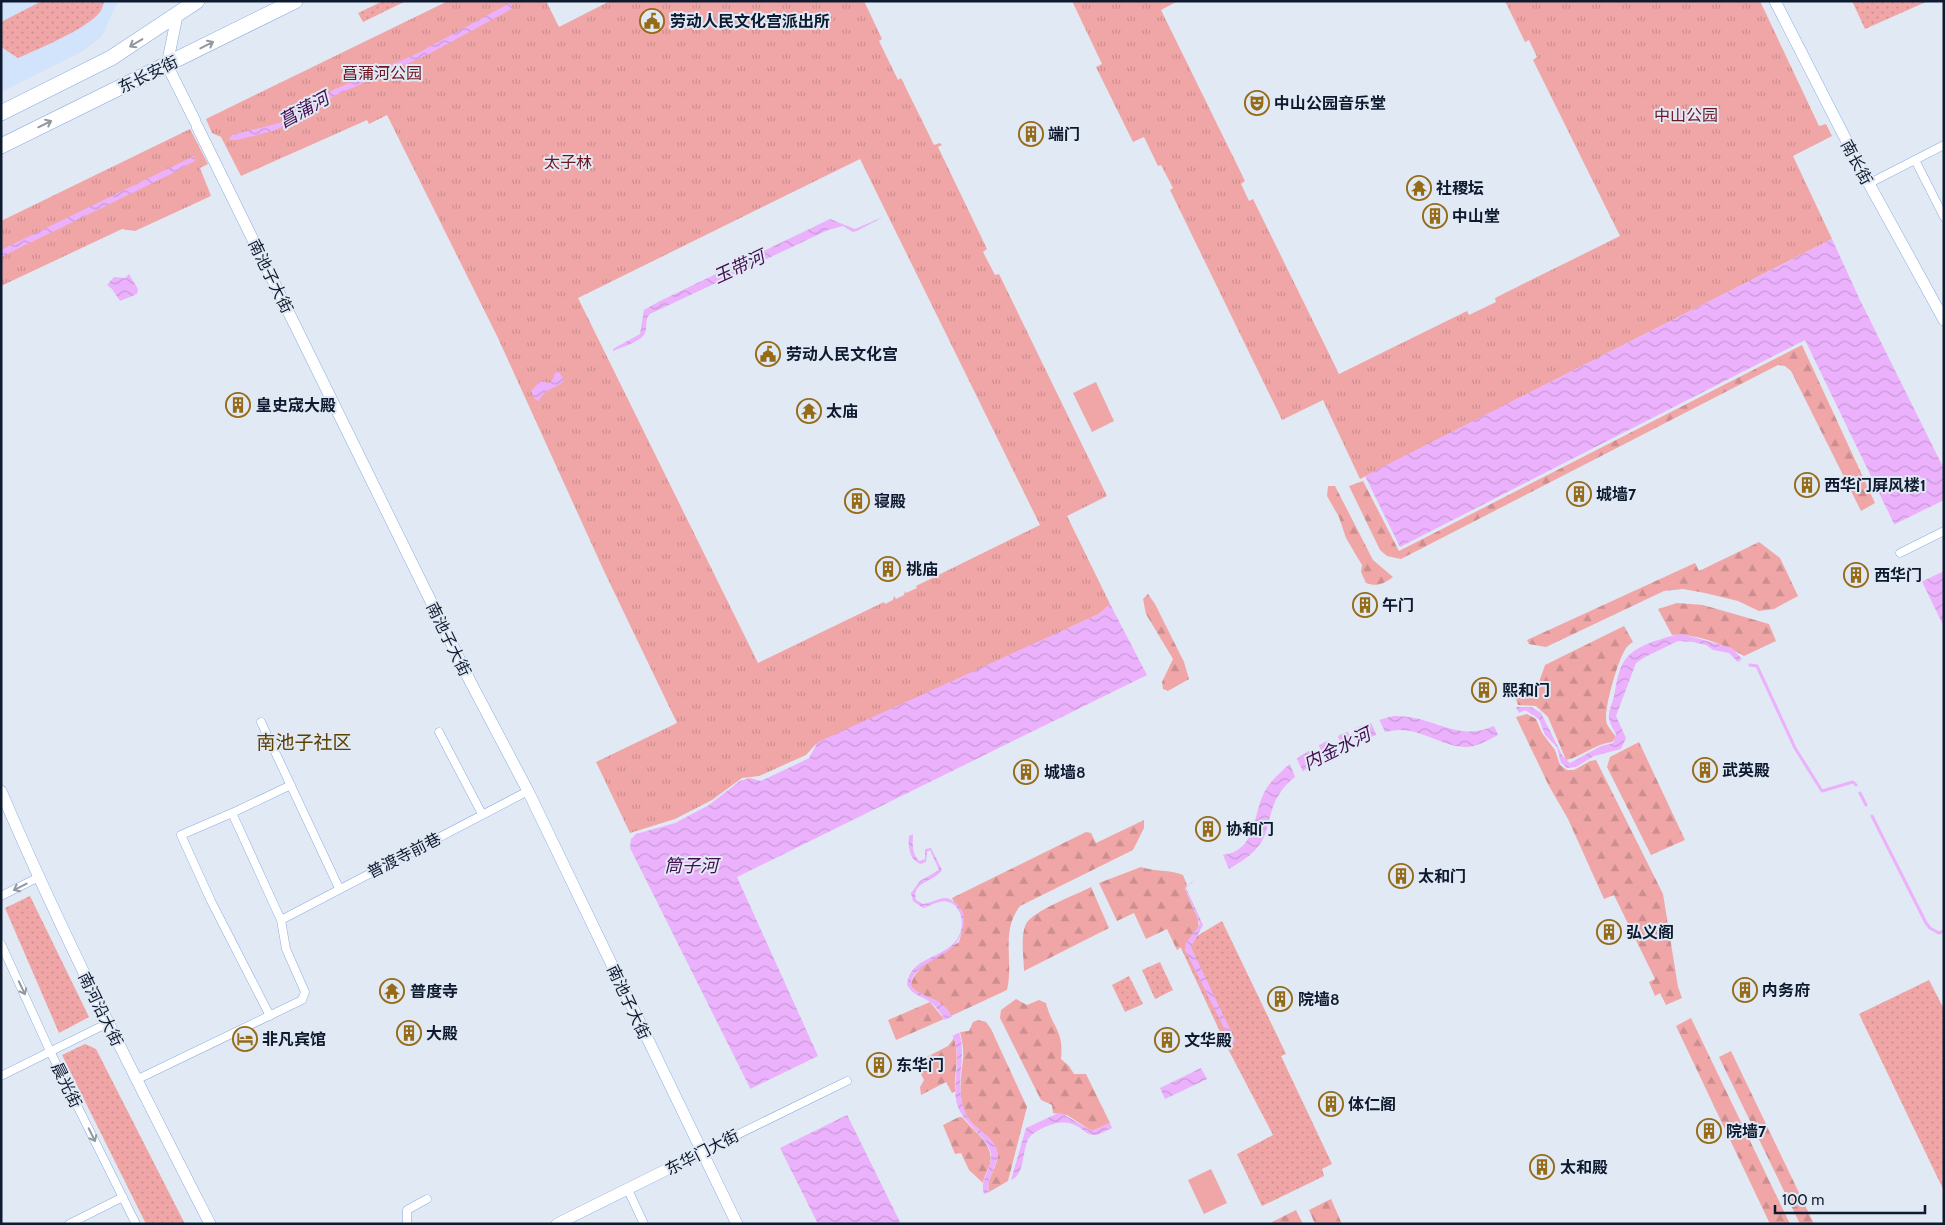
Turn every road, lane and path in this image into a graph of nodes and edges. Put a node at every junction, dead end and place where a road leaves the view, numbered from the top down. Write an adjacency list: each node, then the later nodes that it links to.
1 (197, 1): 4 (highway, 东长安街)
2 (295, 1): 5 (highway, 东长安街, one-way to 2)
3 (1775, 1): 10 (street, 南长街)
4 (177, 16): 5 (street); 6 (highway, 东长安街, one-way to 6)
5 (167, 65): 8 (highway, 东长安街, one-way to 5); 19 (street, 南池子大街)
6 (1, 113)
7 (1944, 145): 9 (street)
8 (1, 146)
9 (1915, 160): 10 (street); 11 (street)
10 (1868, 184): 12 (street, 南长街)
11 (1944, 217)
12 (1944, 320)
13 (1944, 531): 14 (street)
14 (1900, 553)
15 (261, 722): 17 (street)
16 (439, 732): 22 (street)
17 (291, 785): 21 (street); 24 (street)
18 (1, 791): 20 (street, 南河沿大街)
19 (528, 791): 22 (street, 普渡寺前巷); 34 (street, 南池子大街)
20 (4, 807): 23 (street, 南河沿大街)
21 (232, 813): 26 (street); 28 (street)
22 (482, 814): 24 (street, 普渡寺前巷)
23 (39, 877): 25 (street, one-way to 25); 29 (street, 南河沿大街)
24 (339, 888): 26 (street, 普渡寺前巷)
25 (1, 896)
26 (281, 920): 28 (street)
27 (1, 944): 30 (street, 晨光街, one-way to 30)
28 (270, 1016): 32 (street)
29 (108, 1023): 30 (street); 32 (street, 南河沿大街)
30 (50, 1051): 31 (street); 36 (street, 晨光街, one-way to 36)
31 (1, 1076)
32 (136, 1080): 40 (street, 南河沿大街)
33 (847, 1081): 34 (street, 东华门大街)
34 (702, 1152): 35 (street, 东华门大街); 44 (street, 南池子大街)
35 (628, 1190): 42 (street, 东华门大街); 43 (street)
36 (123, 1197): 38 (street); 39 (street, 晨光街)
37 (427, 1199): 41 (street)
38 (69, 1224)
39 (136, 1224)
40 (210, 1224)
41 (407, 1224)
42 (557, 1224)
43 (644, 1224)
44 (737, 1224)

